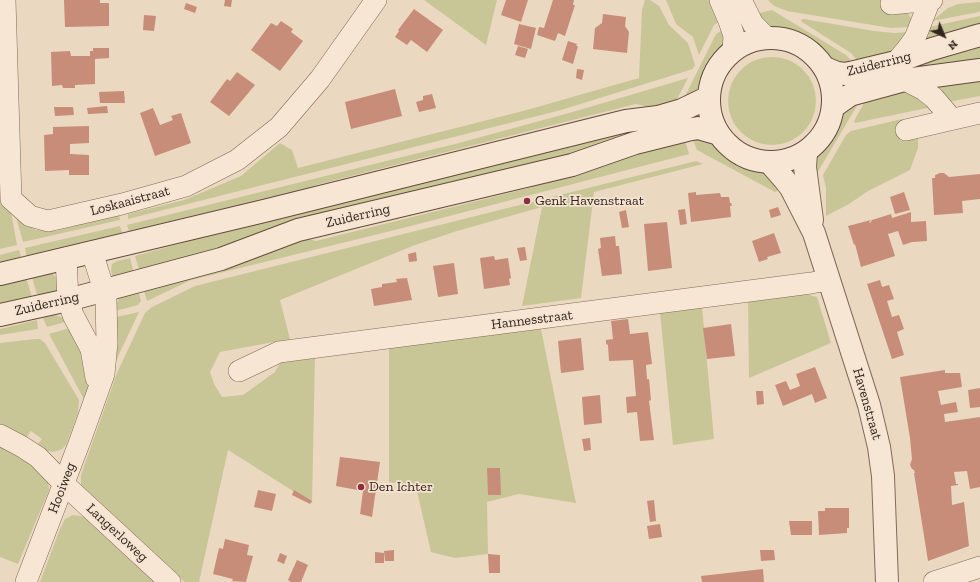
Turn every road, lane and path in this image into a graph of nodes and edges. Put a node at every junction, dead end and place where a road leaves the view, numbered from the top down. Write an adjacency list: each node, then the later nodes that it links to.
1 (6, 0): 2 (street, Loskaaistraat)
2 (376, 0)
3 (720, 0): 9 (street)
4 (741, 0): 8 (street)
5 (931, 0): 6 (street); 12 (street)
6 (891, 4)
7 (980, 35): 12 (main road, Zuiderring)
8 (767, 38): 9 (main road); 10 (main road)
9 (733, 51): 13 (main road)
10 (825, 68): 12 (main road, Zuiderring); 14 (main road)
11 (980, 70): 12 (main road, Zuiderring)
12 (901, 71): 14 (main road, Zuiderring); 16 (street)
13 (709, 97): 18 (main road); 22 (main road, Zuiderring)
14 (833, 106): 19 (main road)
15 (980, 113): 16 (street)
16 (952, 119): 17 (street)
17 (906, 130)
18 (718, 134): 20 (main road); 26 (main road, Zuiderring)
19 (806, 152): 20 (main road); 21 (main road, Havenstraat)
20 (770, 162): 21 (main road, Havenstraat)
21 (814, 233): 25 (main road, Havenstraat)
22 (92, 252): 23 (main road, Zuiderring); 26 (street, Hooiweg)
23 (66, 258): 24 (main road, Zuiderring); 27 (street, Hooiweg)
24 (0, 274)
25 (828, 280): 29 (street, Hannesstraat); 36 (main road, Havenstraat)
26 (104, 290): 27 (main road, Zuiderring); 30 (street, Hooiweg)
27 (68, 300): 28 (main road, Zuiderring); 30 (street, Hooiweg)
28 (0, 315)
29 (239, 371)
30 (97, 393): 32 (street, Hooiweg)
31 (0, 435): 32 (street, Langerloweg)
32 (64, 484): 34 (street, Hooiweg); 35 (street, Langerloweg)
33 (980, 567): 37 (street)
34 (26, 582)
35 (170, 582)
36 (886, 582)
37 (934, 582)

